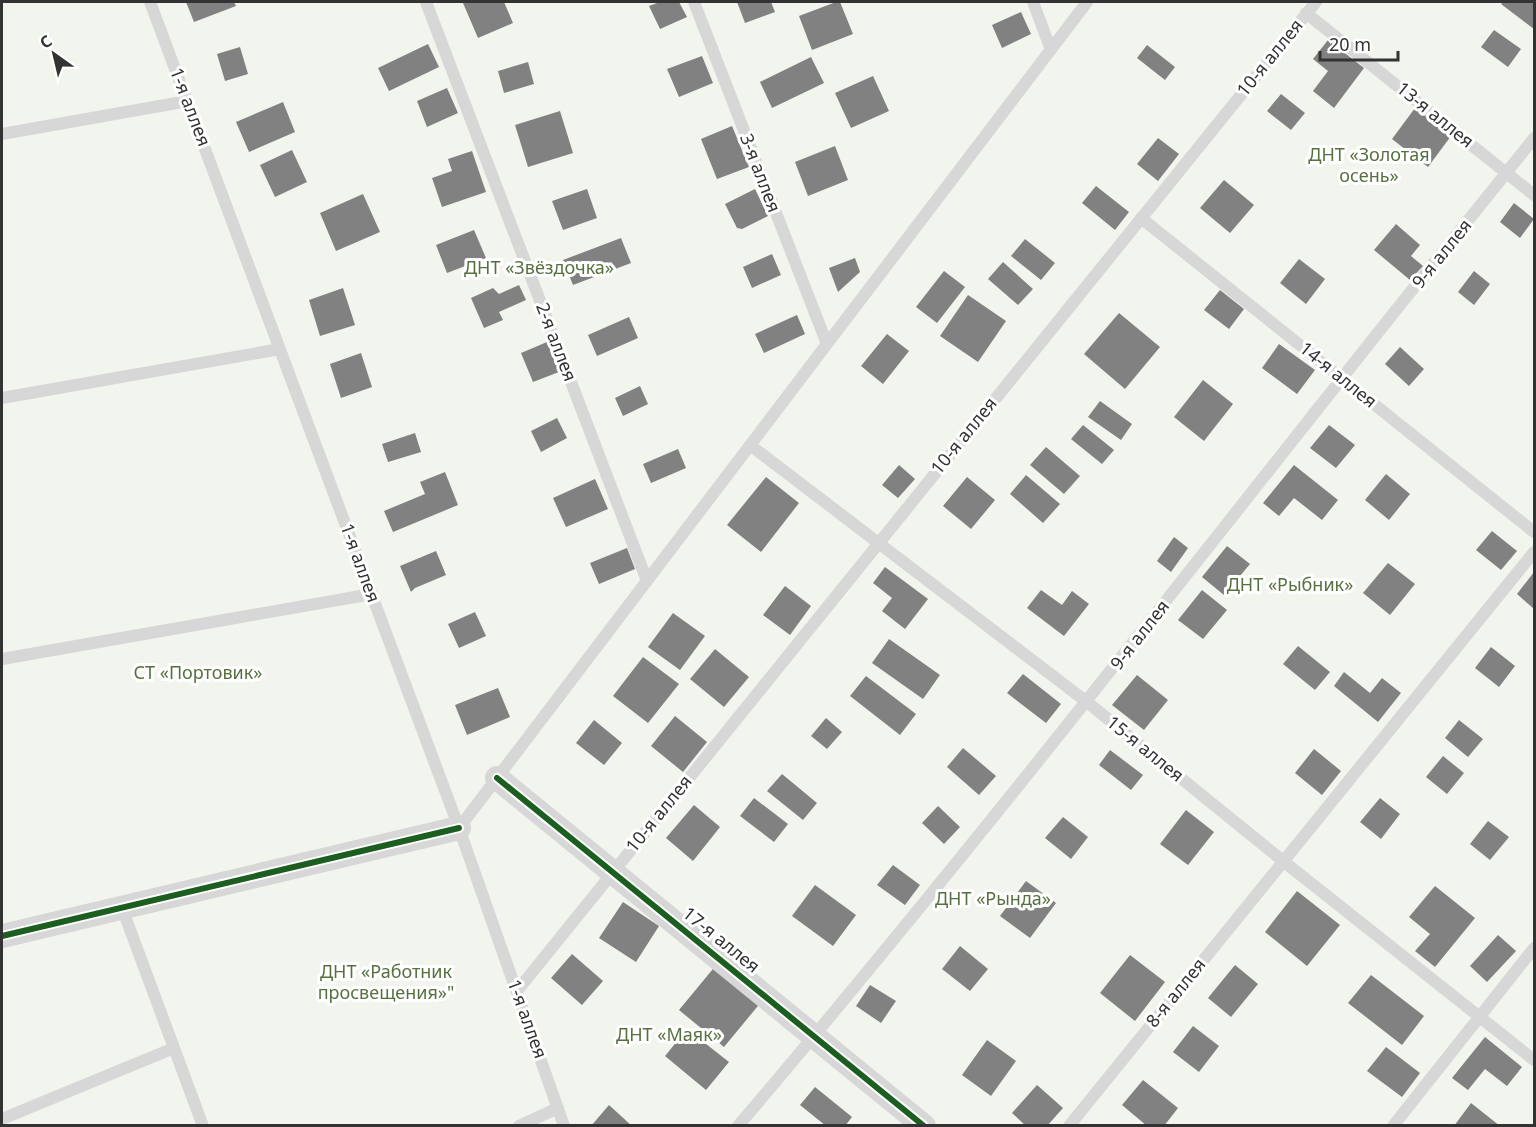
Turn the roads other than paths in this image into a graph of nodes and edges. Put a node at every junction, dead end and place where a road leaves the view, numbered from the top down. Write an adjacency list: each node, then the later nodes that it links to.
1 (150, 2): 9 (lane, 1-я аллея)
2 (426, 2): 23 (lane, 2-я аллея)
3 (694, 2): 15 (lane, 3-я аллея)
4 (1032, 2): 8 (lane)
5 (1087, 2): 8 (lane)
6 (1316, 2): 7 (lane, 10-я аллея)
7 (1306, 13): 12 (lane, 13-я аллея); 14 (lane, 10-я аллея)
8 (1051, 50): 15 (lane)
9 (188, 101): 10 (lane); 16 (lane, 1-я аллея)
10 (2, 134)
11 (1534, 138): 12 (lane, 9-я аллея)
12 (1507, 173): 13 (lane, 13-я аллея); 17 (lane, 9-я аллея)
13 (1534, 195)
14 (1141, 218): 17 (lane, 14-я аллея); 21 (lane, 10-я аллея)
15 (827, 344): 19 (lane)
16 (280, 350): 18 (lane); 24 (lane, 1-я аллея)
17 (1342, 378): 20 (lane, 14-я аллея); 26 (lane, 9-я аллея)
18 (2, 398)
19 (750, 445): 21 (lane, 15-я аллея); 23 (lane)
20 (1534, 532)
21 (878, 543): 26 (lane, 15-я аллея); 30 (lane, 10-я аллея)
22 (1534, 552): 29 (lane, 8-я аллея)
23 (647, 581): 27 (lane)
24 (372, 594): 25 (lane); 28 (lane, 1-я аллея)
25 (2, 659)
26 (1087, 702): 29 (lane, 15-я аллея); 36 (lane, 9-я аллея)
27 (497, 778): 28 (lane); 30 (street, 17-я аллея)
28 (459, 828): 31 (street); 34 (lane, 1-я аллея)
29 (1283, 861): 35 (lane, 15-я аллея); 46 (lane, 8-я аллея)
30 (613, 872): 34 (lane, 10-я аллея); 36 (street, 17-я аллея)
31 (122, 908): 32 (street); 37 (lane)
32 (2, 936)
33 (1534, 948): 35 (lane)
34 (517, 991): 39 (lane, 1-я аллея)
35 (1480, 1017): 38 (lane, 15-я аллея); 47 (lane)
36 (815, 1035): 44 (lane, 9-я аллея); 45 (street, 17-я аллея)
37 (174, 1048): 40 (lane); 41 (lane)
38 (1534, 1060)
39 (558, 1108): 42 (lane); 43 (lane, 1-я аллея)
40 (2, 1119)
41 (203, 1125)
42 (519, 1125)
43 (564, 1125)
44 (738, 1125)
45 (924, 1125)
46 (1069, 1125)
47 (1393, 1125)

